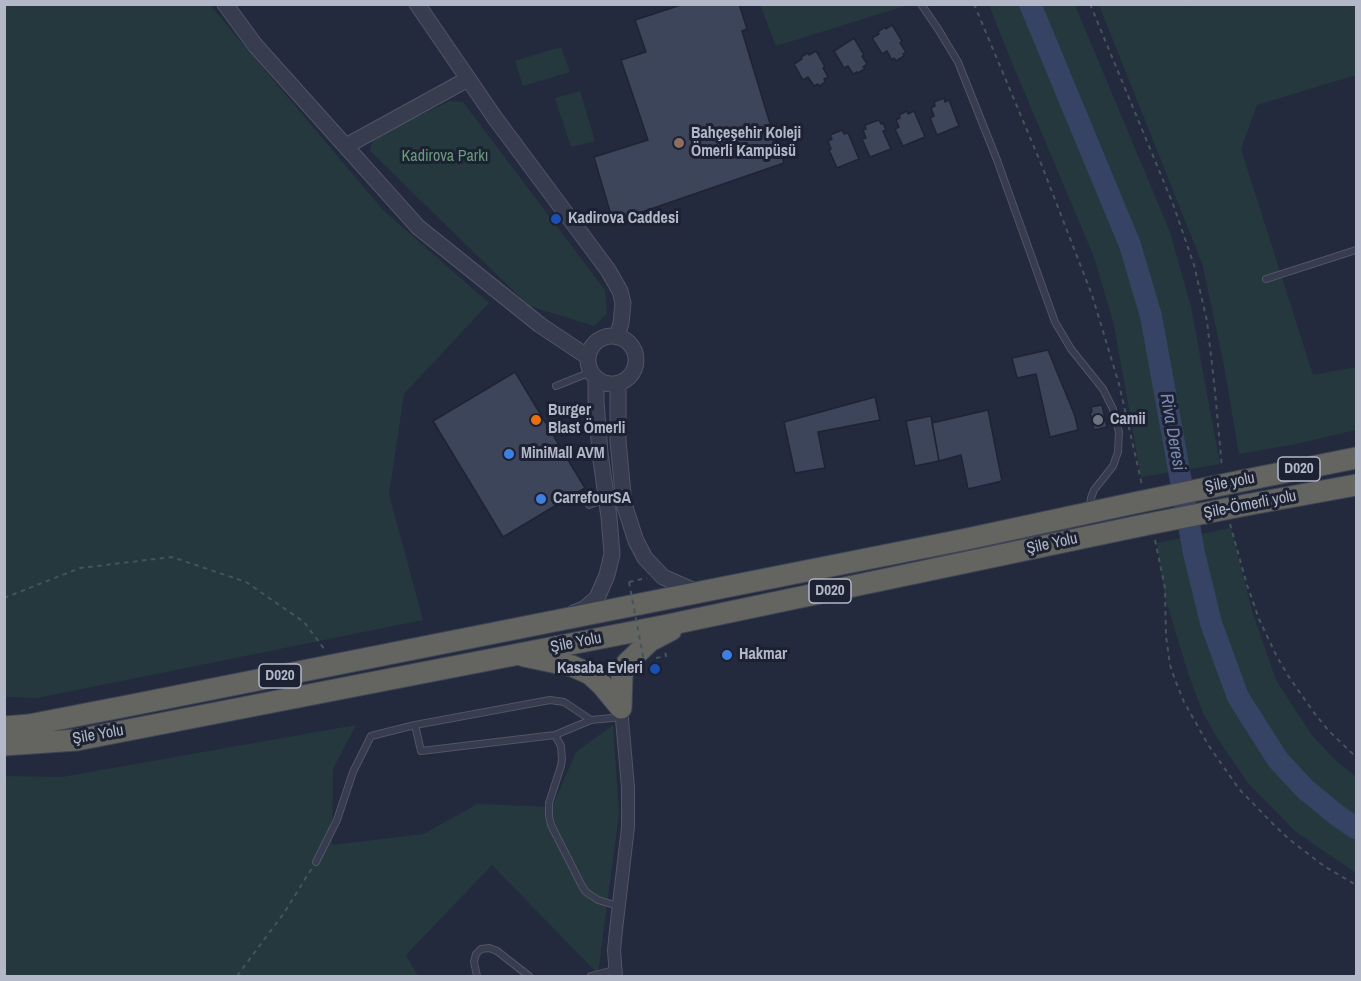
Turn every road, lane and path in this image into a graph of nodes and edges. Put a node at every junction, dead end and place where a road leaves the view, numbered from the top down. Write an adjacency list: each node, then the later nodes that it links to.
1 (225, 4): 7 (street)
2 (417, 4): 6 (street)
3 (921, 4): 20 (lane)
4 (974, 4): 17 (path)
5 (1090, 4): 15 (path)
6 (468, 79): 7 (street); 10 (street)
7 (346, 146): 11 (street)
8 (1356, 250): 9 (lane)
9 (1266, 279)
10 (617, 337): 11 (street); 12 (street)
11 (591, 369): 12 (street); 13 (lane); 18 (street)
12 (618, 383): 24 (street)
13 (556, 386)
14 (1356, 458): 17 (highway, Şile yolu / D020, bridge)
15 (1222, 467)
16 (1356, 485): 22 (highway, Şile-Ömerli yolu / D020, bridge)
17 (1141, 494): 20 (highway, Şile Yolu / D020)
18 (606, 498): 19 (lane); 27 (street)
19 (589, 505)
20 (1089, 512): 24 (highway, Şile Yolu / D020)
21 (1229, 521): 37 (path)
22 (1150, 532): 26 (highway, Şile Yolu / D020); 39 (path)
23 (651, 585): 29 (path, bridge)
24 (698, 592): 27 (highway, Şile Yolu / D020)
25 (4, 598): 30 (path)
26 (693, 620): 28 (highway, Şile Yolu / D020); 31 (highway)
27 (554, 621): 30 (highway, Şile Yolu / D020)
28 (514, 654): 31 (highway); 36 (highway, Şile Yolu / D020)
29 (644, 661)
30 (336, 664): 34 (highway, Şile Yolu / D020)
31 (621, 712): 32 (lane); 40 (street)
32 (591, 720): 33 (lane); 35 (lane)
33 (415, 725): 35 (lane); 38 (lane)
34 (4, 726)
35 (555, 735): 40 (lane)
36 (4, 745)
37 (1356, 757)
38 (316, 862): 42 (path)
39 (1356, 885)
40 (618, 906): 41 (street)
41 (615, 973): 45 (lane)
42 (237, 976)
43 (477, 976): 44 (lane)
44 (529, 976)
45 (591, 976)

